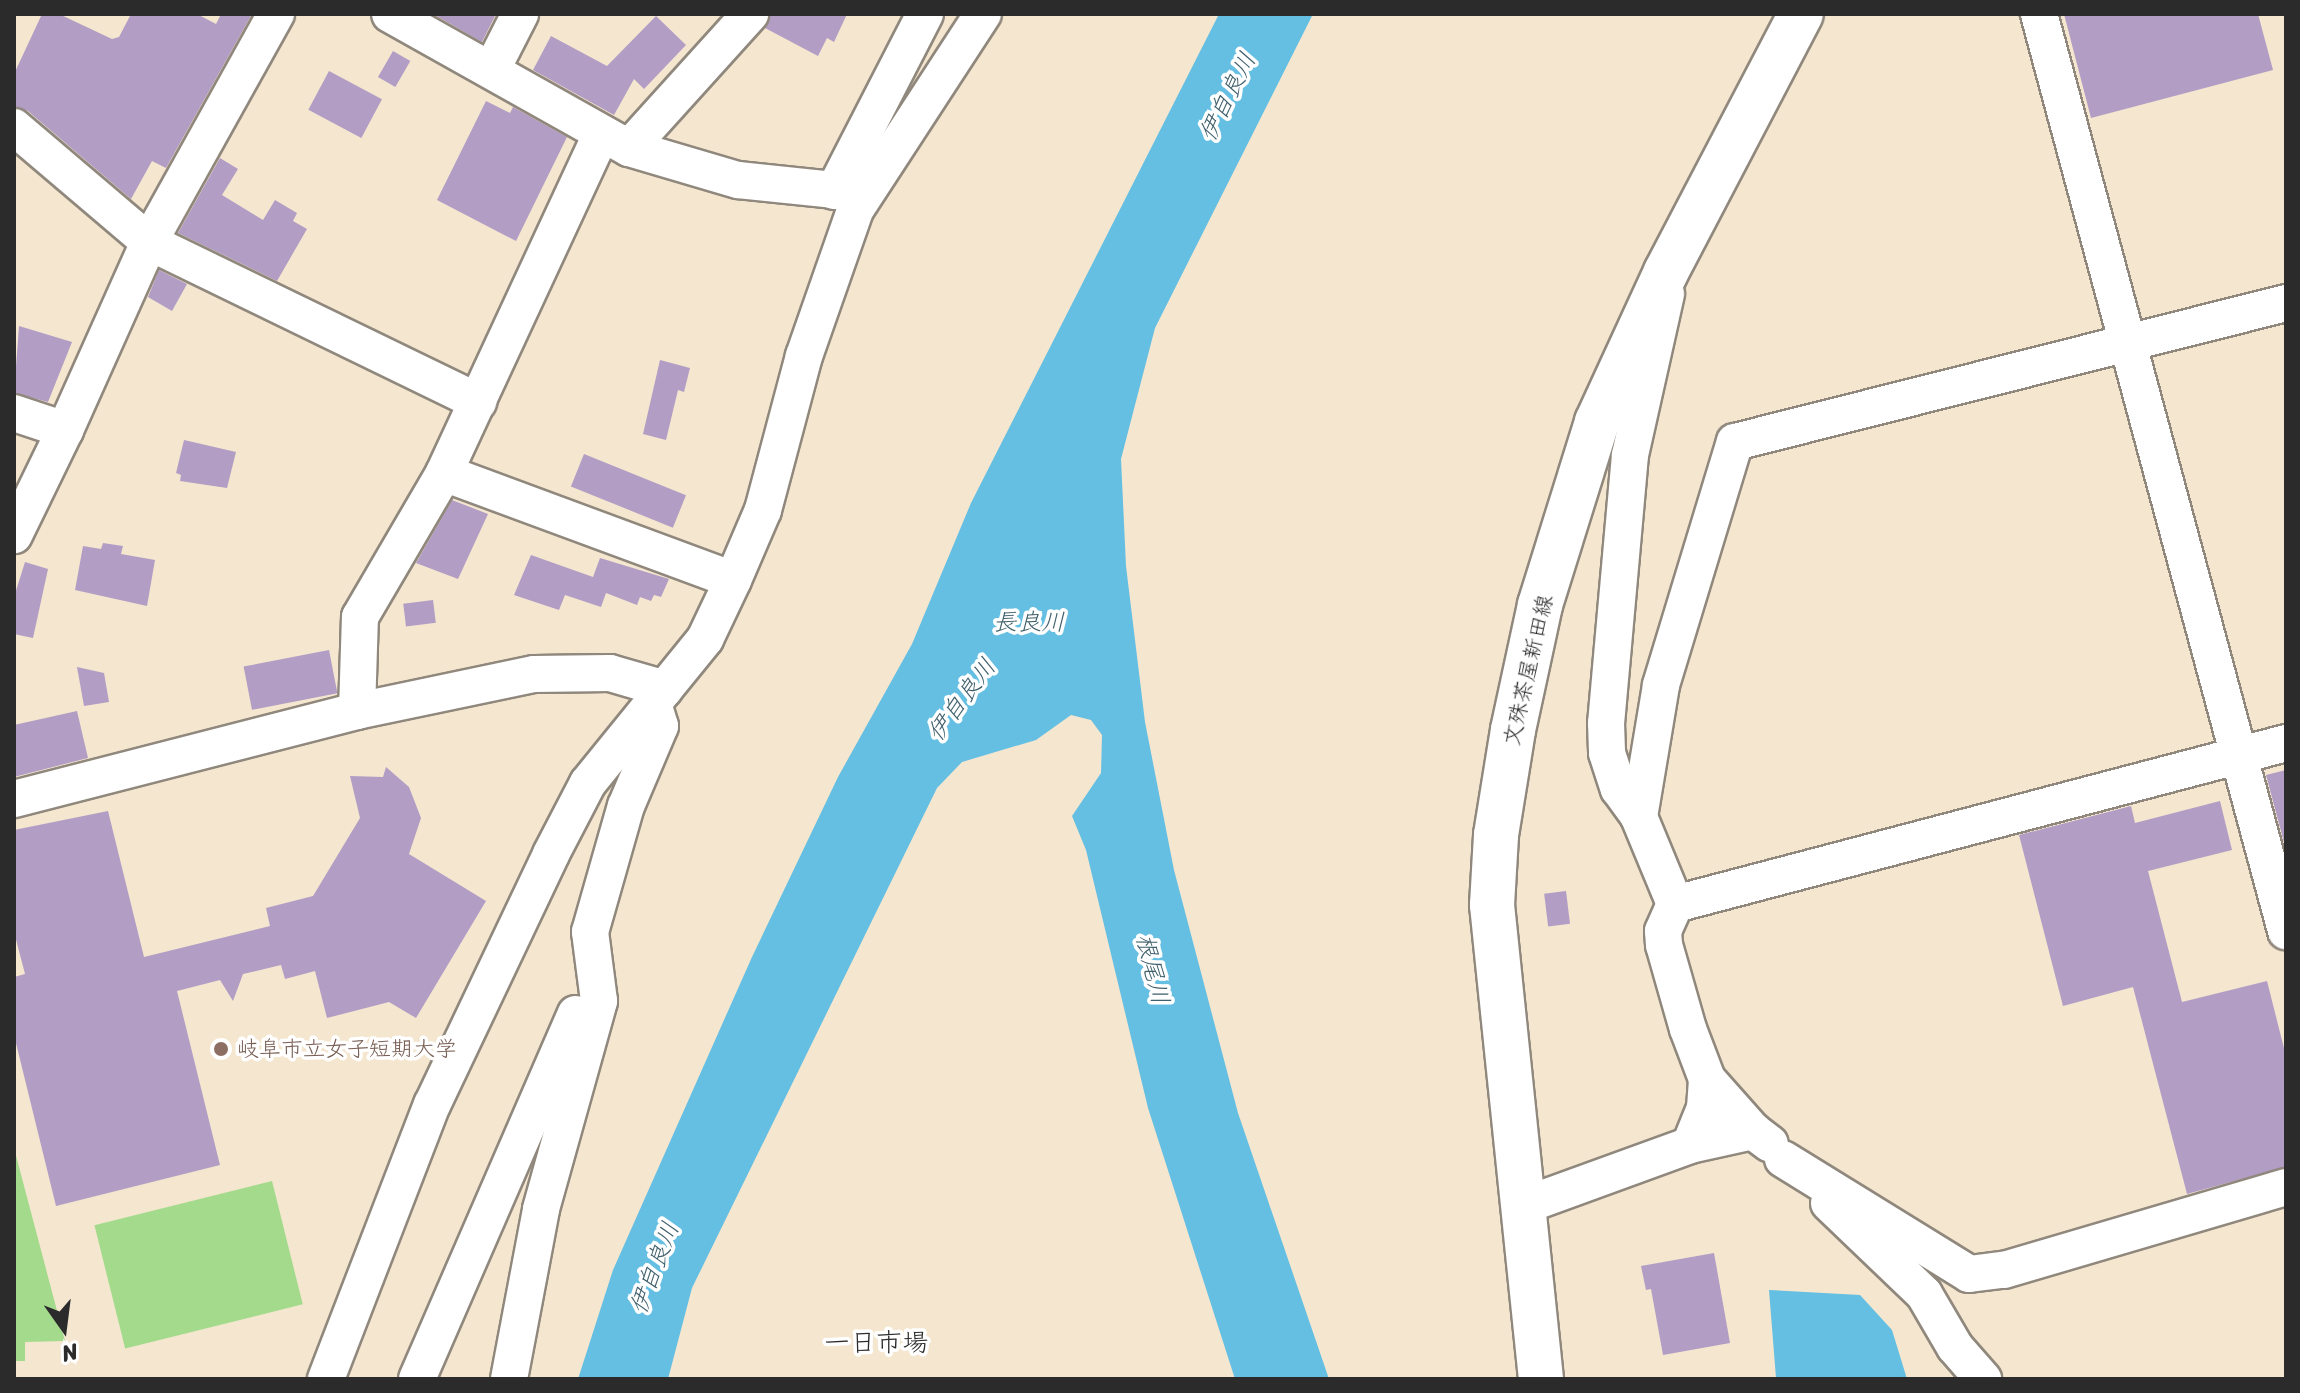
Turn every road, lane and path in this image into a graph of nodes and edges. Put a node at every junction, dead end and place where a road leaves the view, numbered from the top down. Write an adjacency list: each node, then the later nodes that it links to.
1 (276, 14): 13 (street)
2 (390, 14): 9 (street)
3 (520, 14): 9 (street)
4 (750, 14): 11 (street)
5 (925, 14): 12 (street)
6 (983, 14): 12 (street)
7 (1801, 14): 14 (main road, 文殊茶屋新田線)
8 (2039, 14): 16 (street)
9 (492, 69): 11 (street)
10 (14, 127): 13 (street)
11 (615, 141): 12 (street); 17 (street)
12 (849, 192): 22 (street)
13 (149, 242): 17 (street); 19 (street)
14 (1666, 272): 28 (street); 37 (main road, 文殊茶屋新田線)
15 (2286, 303): 16 (street)
16 (2126, 345): 26 (street); 28 (street)
17 (478, 402): 20 (street)
18 (14, 413): 19 (street)
19 (65, 430): 21 (street)
20 (444, 473): 22 (street); 24 (street)
21 (14, 535)
22 (733, 580): 23 (street)
23 (659, 696): 24 (street); 31 (street); 39 (street)
24 (357, 711): 27 (street)
25 (2286, 743): 26 (street)
26 (2239, 755): 29 (street); 30 (street)
27 (14, 799)
28 (1639, 817): 29 (street)
29 (1675, 904): 32 (street)
30 (2286, 931)
31 (594, 972): 40 (street); 41 (street)
32 (1707, 1079): 33 (street); 34 (street)
33 (1753, 1131): 34 (street); 35 (street)
34 (1690, 1145): 37 (street)
35 (1783, 1159): 36 (street); 38 (street)
36 (2286, 1187)
37 (1520, 1207): 42 (main road, 文殊茶屋新田線)
38 (1957, 1363): 43 (street)
39 (326, 1379)
40 (417, 1379)
41 (509, 1379)
42 (1541, 1379)
43 (1983, 1379)

